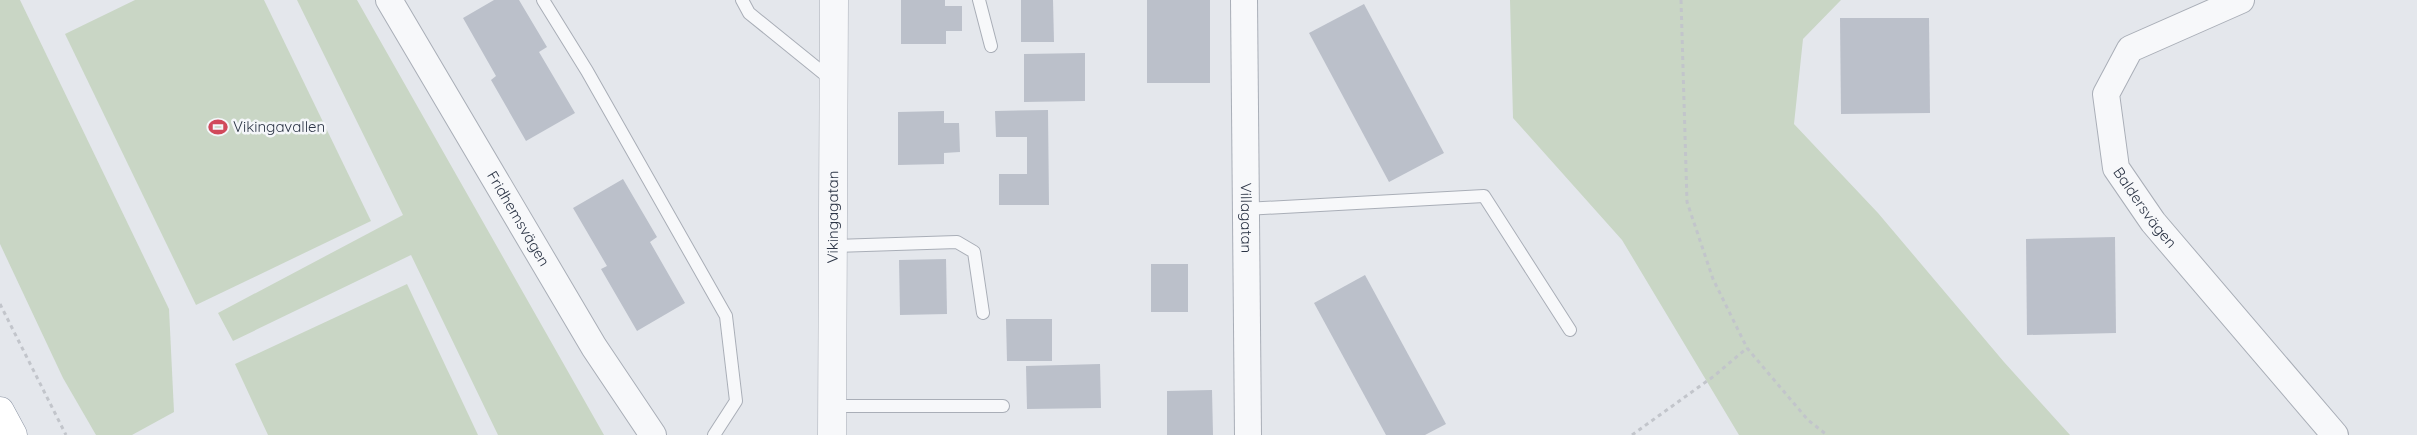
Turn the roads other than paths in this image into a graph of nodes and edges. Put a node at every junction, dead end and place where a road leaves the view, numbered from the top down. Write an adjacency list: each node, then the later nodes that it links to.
1 (389, 0): 18 (street, Fridhemsvägen)
2 (543, 0): 19 (lane)
3 (742, 0): 9 (lane)
4 (834, 0): 9 (street, Vikingagatan)
5 (979, 0): 8 (lane)
6 (1244, 0): 10 (street, Villagatan)
7 (2241, 0): 22 (street, Baldersvägen)
8 (991, 46)
9 (835, 83): 11 (street, Vikingagatan)
10 (1246, 209): 13 (lane); 21 (street, Villagatan)
11 (835, 246): 12 (lane); 14 (street, Vikingagatan)
12 (983, 313)
13 (1570, 330)
14 (833, 406): 15 (lane); 20 (street, Vikingagatan)
15 (1003, 406)
16 (0, 411): 17 (highway)
17 (13, 435)
18 (652, 435)
19 (714, 435)
20 (832, 435)
21 (1248, 435)
22 (2336, 435)

